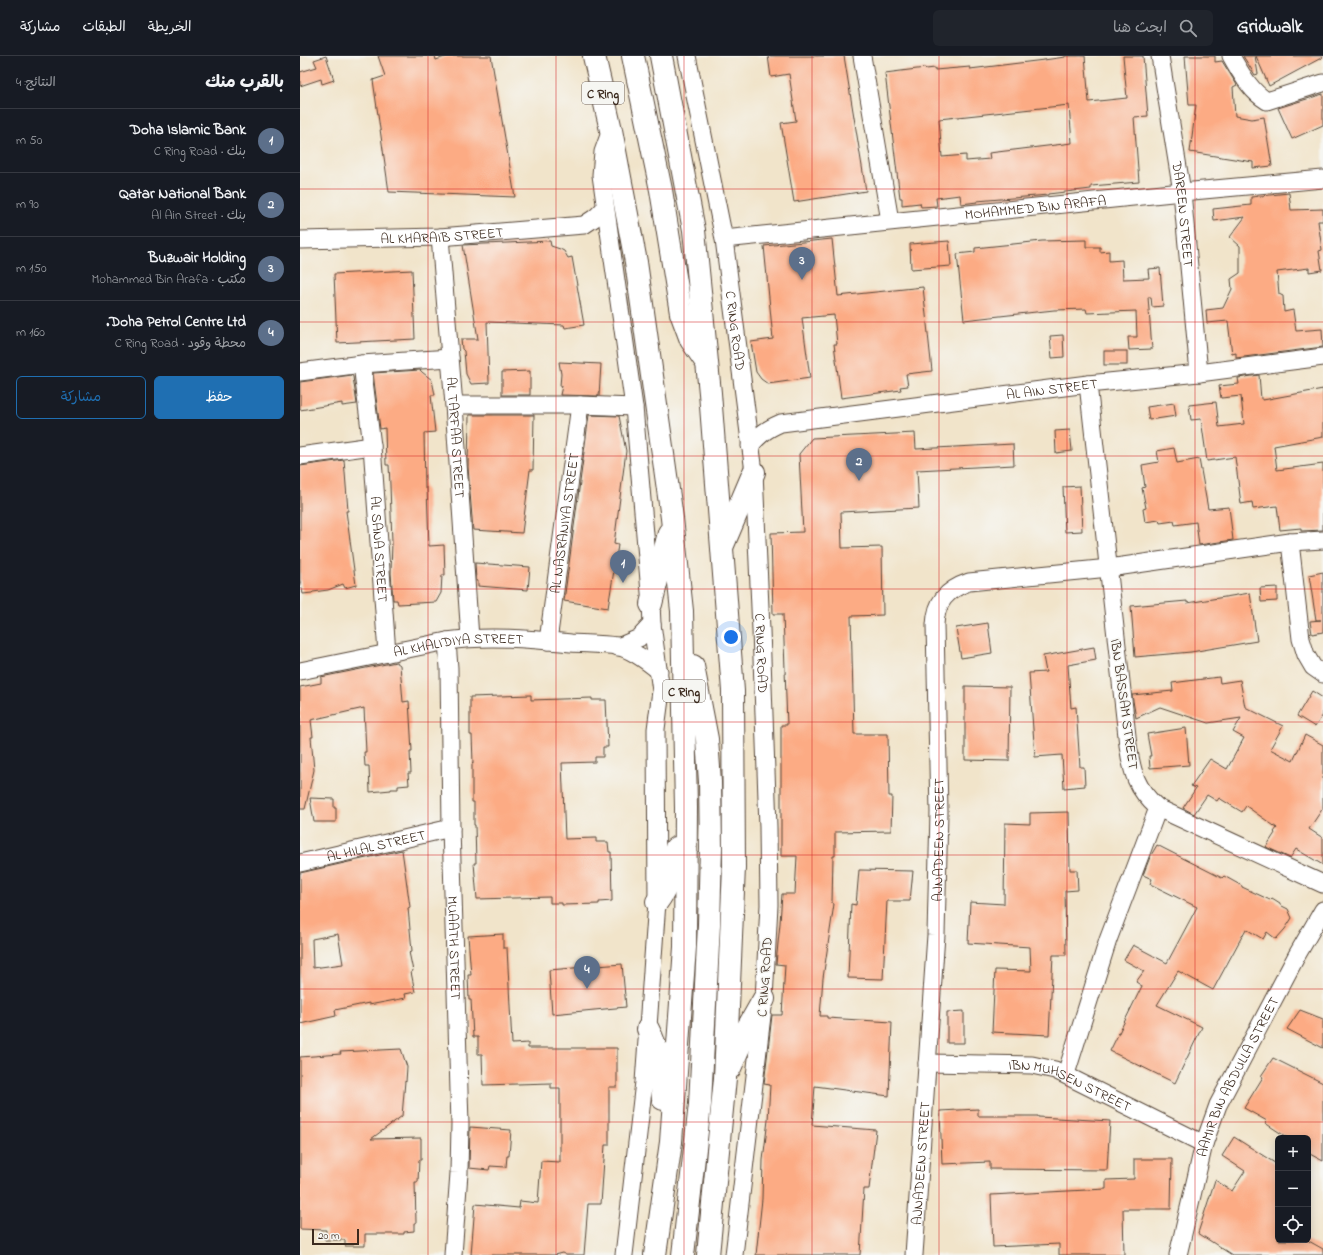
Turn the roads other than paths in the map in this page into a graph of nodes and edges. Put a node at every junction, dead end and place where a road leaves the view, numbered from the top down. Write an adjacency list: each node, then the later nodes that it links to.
1 (594, 56): 9 (highway, C Ring)
2 (633, 56): 23 (highway)
3 (661, 56): 23 (highway)
4 (687, 56): 17 (street, C RING ROAD)
5 (1160, 56): 11 (street, DAREEN STREET)
6 (1231, 56): 8 (street)
7 (866, 57): 13 (street)
8 (1323, 83)
9 (612, 130): 12 (street); 19 (highway, C Ring)
10 (1323, 179): 11 (street, MOHAMMED BIN ARAFA)
11 (1182, 192): 13 (street, MOHAMMED BIN ARAFA); 25 (street, DAREEN STREET)
12 (605, 208): 14 (street, AL KHARAIB STREET); 18 (street)
13 (890, 222): 17 (street, MOHAMMED BIN ARAFA)
14 (584, 224): 15 (street, AL KHARAIB STREET); 18 (street)
15 (440, 237): 16 (street, AL KHARAIB STREET); 21 (street, AL TARFAA STREET)
16 (301, 238)
17 (724, 239): 30 (street, C RING ROAD)
18 (611, 243): 19 (street); 29 (street)
19 (636, 262): 36 (highway, C Ring)
20 (1323, 357): 25 (street, AL AIN STREET)
21 (450, 358): 22 (street); 27 (street, AL TARFAA STREET)
22 (362, 364): 24 (street); 32 (street, AL SANA STREET)
23 (707, 364): 39 (highway)
24 (300, 372)
25 (1199, 373): 26 (street, AL AIN STREET)
26 (1088, 384): 31 (street, AL AIN STREET); 40 (street, IBN BASSAM STREET)
27 (454, 405): 28 (street); 43 (street, AL TARFAA STREET)
28 (580, 405): 29 (street); 45 (street, AL NASRANIYA STREET)
29 (634, 407): 42 (street)
30 (745, 412): 31 (street, AL AIN STREET); 33 (street, C RING ROAD)
31 (781, 423): 33 (street, AL AIN STREET)
32 (372, 446): 34 (street); 47 (street, AL SANA STREET)
33 (750, 446): 35 (street, C RING ROAD)
34 (300, 456)
35 (754, 472): 39 (highway); 58 (street, C RING ROAD)
36 (672, 518): 41 (highway, C Ring); 42 (highway)
37 (1323, 540): 38 (street, AJNADEEN STREET)
38 (1290, 542): 40 (street, AJNADEEN STREET); 50 (street)
39 (722, 548): 62 (highway)
40 (1109, 568): 52 (street, IBN BASSAM STREET); 60 (street, AJNADEEN STREET)
41 (682, 612): 51 (highway, C Ring); 68 (highway)
42 (652, 614): 46 (street, AL KHALIDIYA STREET); 49 (street)
43 (470, 638): 44 (street, AL KHALIDIYA STREET); 45 (street, AL KHALIDIYA STREET)
44 (446, 641): 47 (street, AL KHALIDIYA STREET); 53 (street, MUAATH STREET)
45 (548, 641): 46 (street, AL KHALIDIYA STREET)
46 (618, 646): 49 (street, AL KHALIDIYA STREET)
47 (387, 653): 48 (street, AL KHALIDIYA STREET)
48 (300, 671)
49 (658, 671): 56 (street)
50 (1323, 674)
51 (686, 808): 56 (highway); 63 (highway, C Ring)
52 (1158, 808): 55 (street, IBN BASSAM STREET); 61 (street)
53 (451, 828): 54 (street, AL HILAL STREET); 65 (street, MUAATH STREET)
54 (300, 863)
55 (1323, 884)
56 (657, 902): 59 (street)
57 (1323, 910): 64 (street, AAMIR BIN ABDULLA STREET)
58 (764, 999): 62 (highway); 70 (street, C RING ROAD)
59 (648, 1029): 63 (highway); 66 (street)
60 (927, 1063): 61 (street, IBN MUHSEN STREET); 71 (street, AJNADEEN STREET)
61 (1066, 1074): 64 (street, IBN MUHSEN STREET)
62 (725, 1078): 69 (highway)
63 (671, 1142): 67 (highway, C Ring)
64 (1204, 1144): 72 (street, AAMIR BIN ABDULLA STREET)
65 (453, 1255)
66 (624, 1255)
67 (655, 1255)
68 (683, 1255)
69 (708, 1255)
70 (734, 1255)
71 (914, 1255)
72 (1178, 1255)

